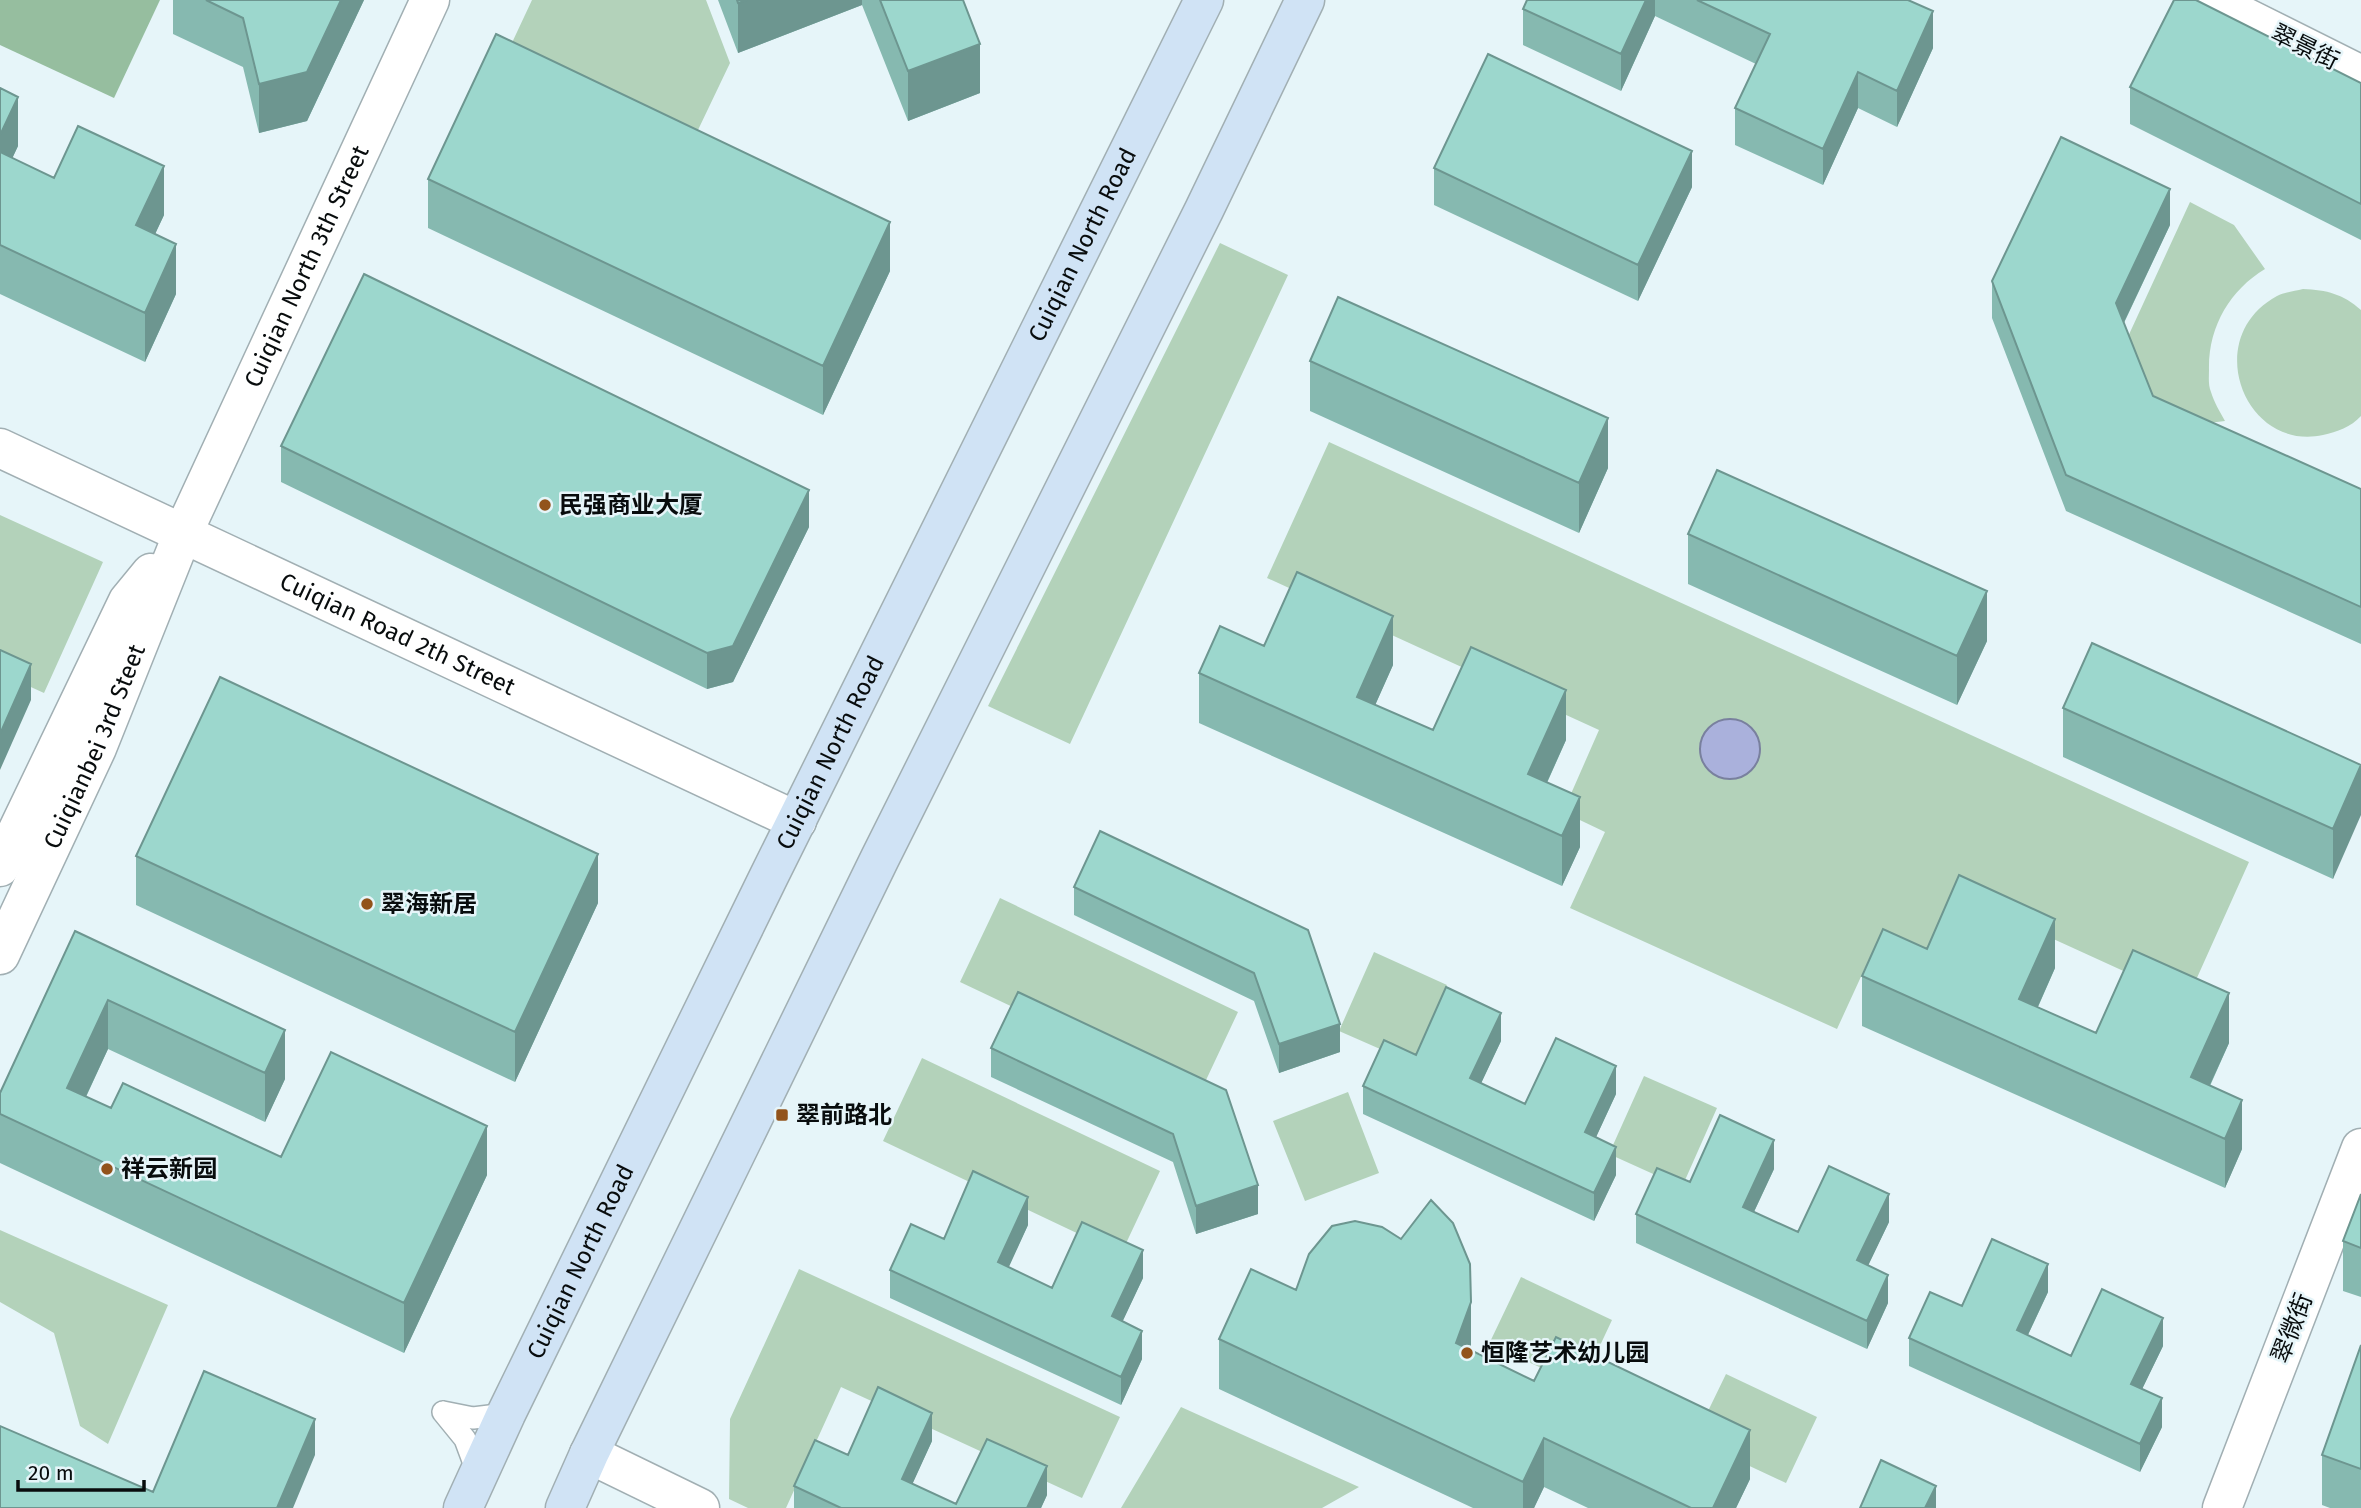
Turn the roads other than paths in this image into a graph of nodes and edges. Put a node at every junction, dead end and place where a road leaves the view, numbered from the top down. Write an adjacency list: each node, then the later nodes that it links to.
1 (430, 0): 7 (street, Cuiqian North 3th Street)
2 (1204, 0): 8 (main road, Cuiqian North Road)
3 (1305, 0): 13 (main road)
4 (2211, 0): 5 (street, 翠景街)
5 (2361, 75)
6 (0, 448): 7 (street, Cuiqian Road 2th Street)
7 (183, 533): 8 (street, Cuiqian Road 2th Street); 9 (street); 10 (street, Cuiqianbei 3rd Steet)
8 (797, 821): 12 (main road, Cuiqian North Road)
9 (0, 867)
10 (0, 955)
11 (2361, 1148): 18 (street, 翠微街)
12 (506, 1414): 14 (main road, Cuiqian North Road); 14 (lane)
13 (589, 1454): 16 (main road); 17 (street)
14 (478, 1474): 15 (main road, Cuiqian North Road)
15 (463, 1508)
16 (565, 1508)
17 (700, 1508)
18 (2222, 1508)

